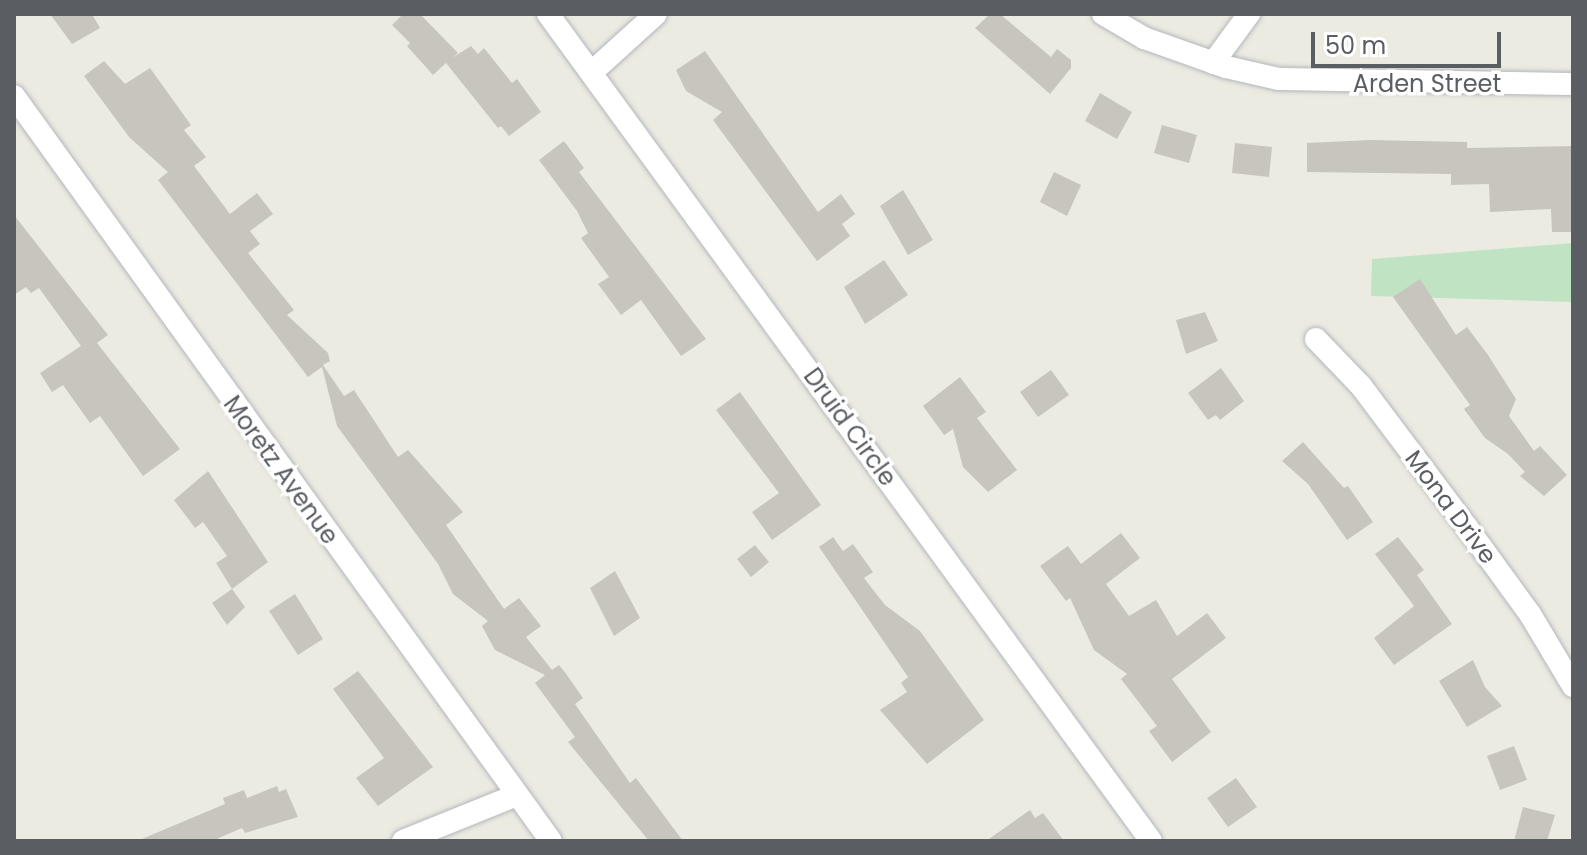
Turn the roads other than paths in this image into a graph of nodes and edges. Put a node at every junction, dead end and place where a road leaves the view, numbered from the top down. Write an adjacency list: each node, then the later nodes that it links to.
1 (548, 14): 6 (street, Druid Circle)
2 (656, 14): 6 (street)
3 (1103, 14): 5 (street, Arden Street)
4 (1249, 14): 5 (street)
5 (1213, 63): 7 (street, Arden Street)
6 (592, 72): 14 (street, Druid Circle)
7 (1573, 84)
8 (14, 96): 11 (street, Moretz Avenue)
9 (1316, 339): 10 (street, Mona Drive)
10 (1573, 686)
11 (517, 795): 12 (street); 13 (street, Moretz Avenue)
12 (403, 841)
13 (551, 841)
14 (1151, 841)

